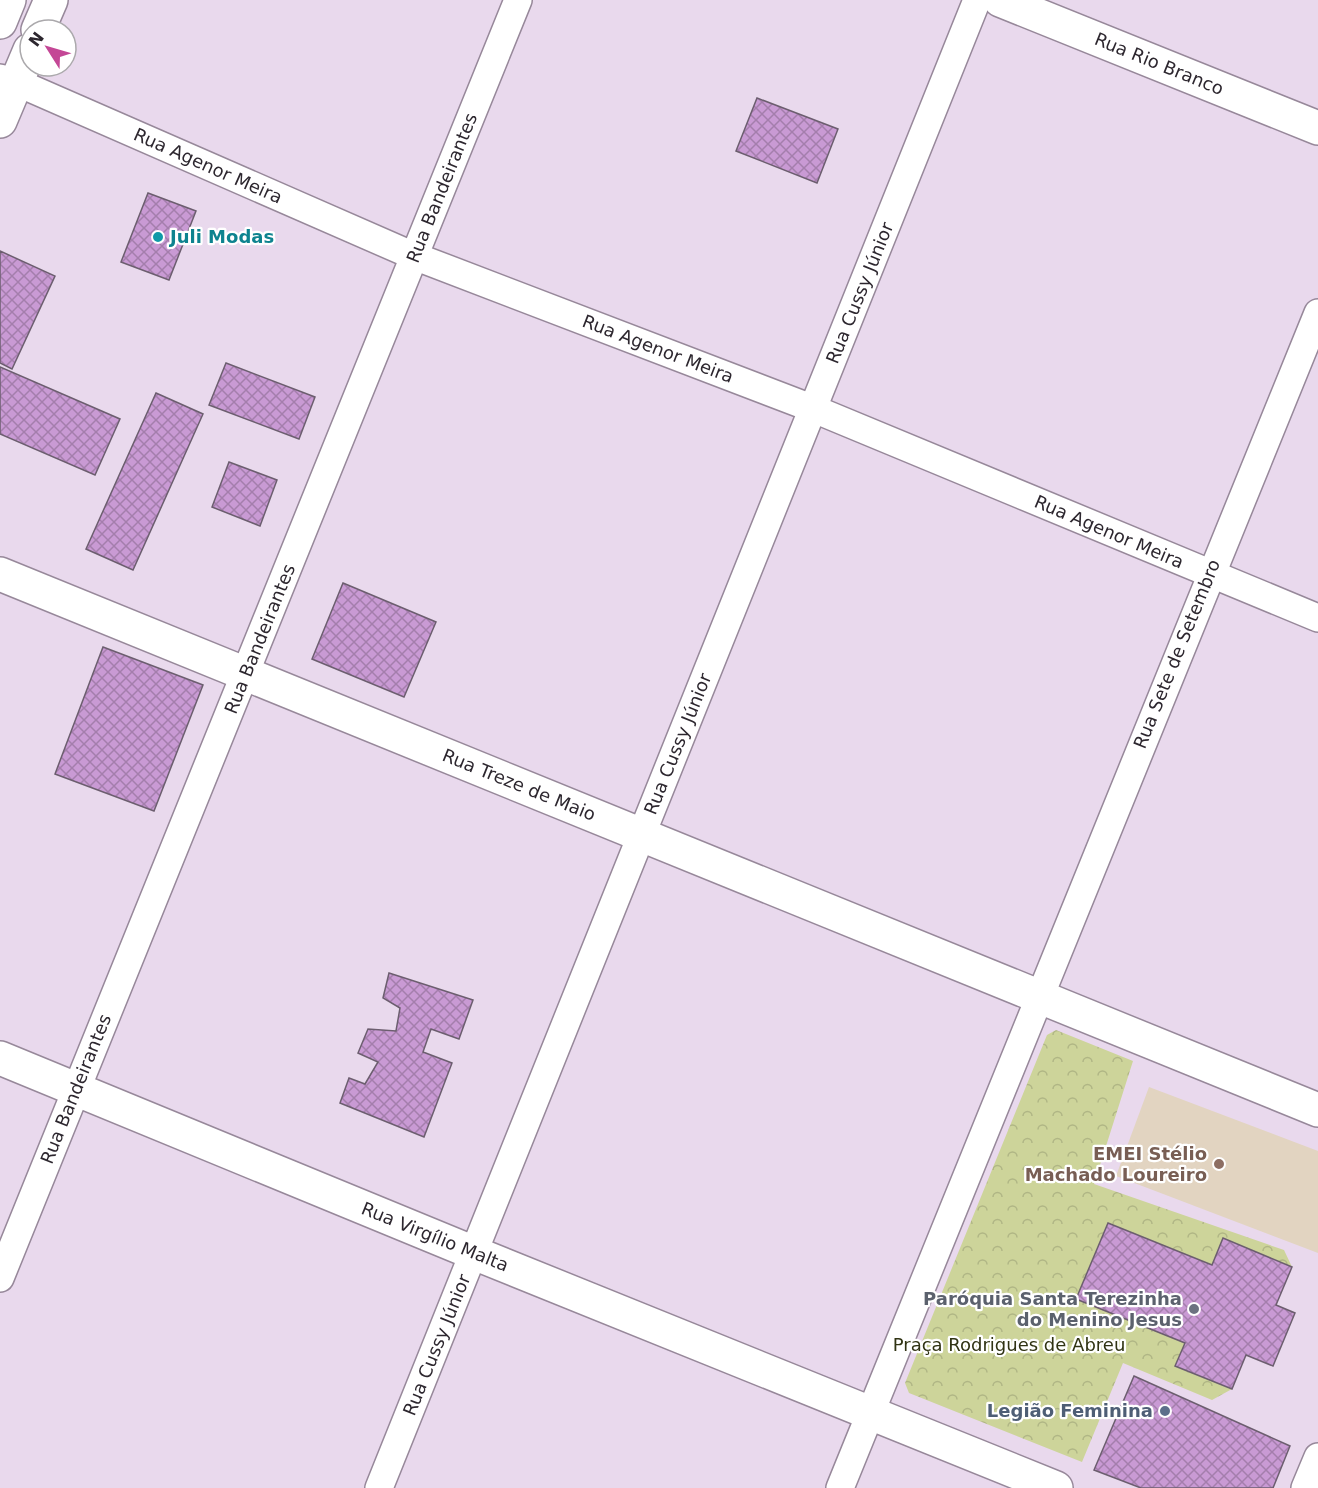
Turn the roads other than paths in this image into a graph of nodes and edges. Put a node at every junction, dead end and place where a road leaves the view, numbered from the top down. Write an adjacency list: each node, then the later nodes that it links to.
1 (9, 0): 7 (street)
2 (51, 0): 6 (street)
3 (518, 0): 12 (street, Rua Bandeirantes)
4 (977, 0): 14 (street, Rua Cussy Júnior)
5 (1000, 0): 11 (street, Rua Rio Branco)
6 (43, 18)
7 (0, 22)
8 (18, 66): 9 (street)
9 (8, 80): 10 (street); 12 (street, Rua Agenor Meira)
10 (0, 121)
11 (1318, 128)
12 (414, 256): 14 (street, Rua Agenor Meira); 18 (street, Rua Bandeirantes)
13 (1318, 313): 15 (street, Rua Sete de Setembro)
14 (814, 409): 15 (street, Rua Agenor Meira); 19 (street, Rua Cussy Júnior)
15 (1210, 573): 17 (street, Rua Agenor Meira); 20 (street, Rua Sete de Setembro)
16 (0, 574): 18 (street, Rua Treze de Maio)
17 (1318, 618)
18 (245, 675): 19 (street, Rua Treze de Maio); 22 (street, Rua Bandeirantes)
19 (642, 834): 20 (street, Rua Treze de Maio); 24 (street, Rua Cussy Júnior)
20 (1039, 996): 23 (street); 26 (street)
21 (0, 1058): 22 (street, Rua Virgílio Malta)
22 (76, 1089): 24 (street, Rua Virgílio Malta); 25 (street, Rua Bandeirantes)
23 (1318, 1110)
24 (474, 1253): 26 (street, Rua Virgílio Malta); 28 (street, Rua Cussy Júnior)
25 (0, 1278)
26 (871, 1411): 29 (street); 30 (street)
27 (1318, 1457): 31 (street)
28 (379, 1488)
29 (840, 1488)
30 (1056, 1488)
31 (1305, 1488)

